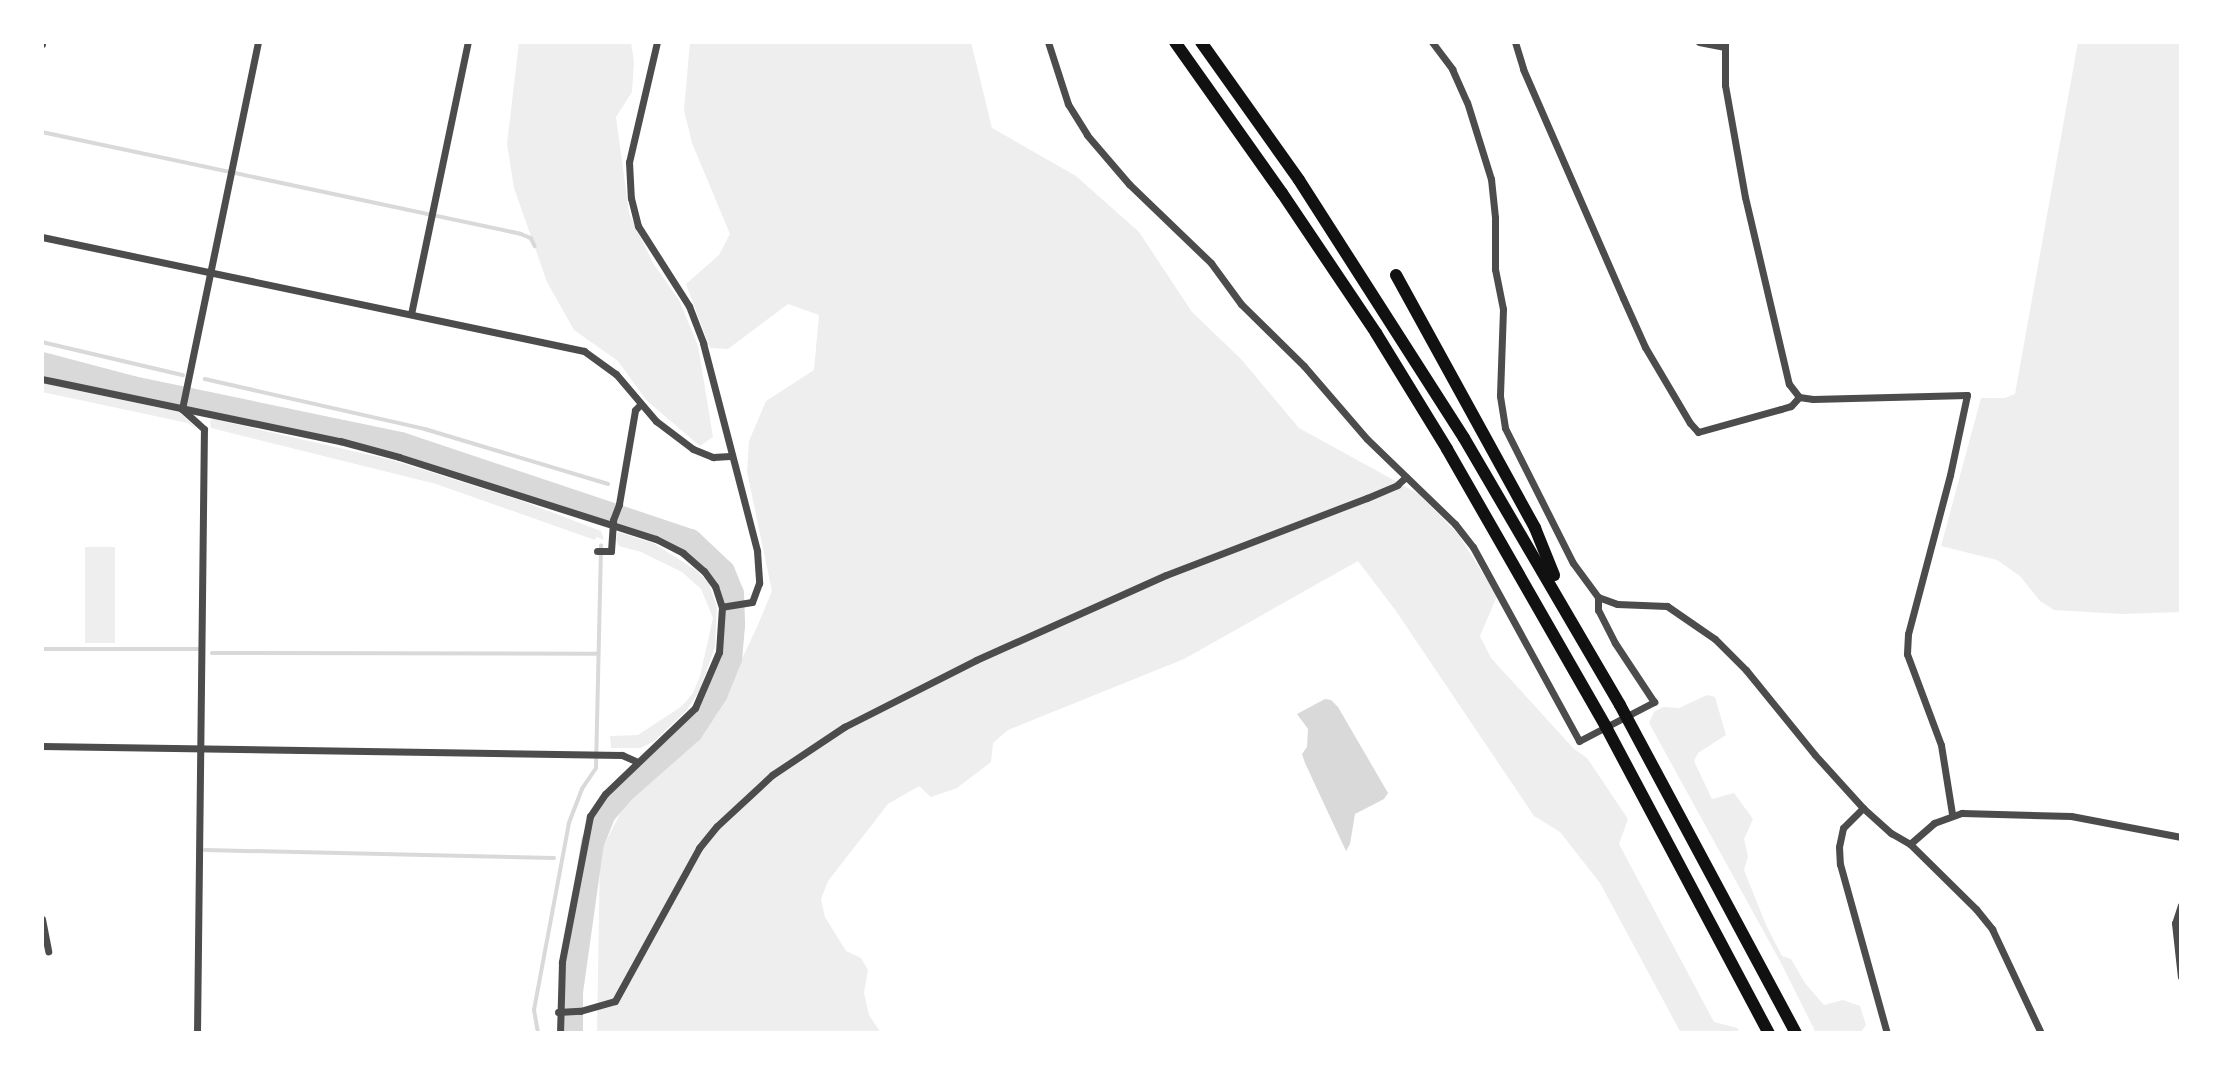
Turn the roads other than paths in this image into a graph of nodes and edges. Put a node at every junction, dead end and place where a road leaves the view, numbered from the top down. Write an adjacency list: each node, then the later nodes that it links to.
1 (258, 42): 12 (street)
2 (468, 42): 14 (street)
3 (657, 42): 19 (street)
4 (1048, 42): 20 (street)
5 (1175, 42): 41 (highway)
6 (1201, 42): 25 (highway)
7 (1432, 42): 23 (street)
8 (1516, 42): 16 (street)
9 (1699, 42): 10 (street)
10 (1724, 44): 16 (street)
11 (42, 237): 12 (street)
12 (210, 271): 14 (street); 18 (street)
13 (1396, 275): 25 (highway)
14 (411, 314): 17 (street)
15 (42, 379): 18 (street)
16 (1799, 397): 31 (street)
17 (641, 404): 19 (street); 21 (street)
18 (183, 407): 21 (street); 27 (street)
19 (730, 456): 24 (street)
20 (1406, 477): 23 (street); 38 (street)
21 (612, 523): 22 (street); 24 (street)
22 (597, 551)
23 (1598, 597): 30 (street)
24 (724, 607): 29 (street)
25 (1571, 618): 42 (highway)
26 (42, 746): 27 (street); 28 (street)
27 (202, 750): 29 (street); 39 (street)
28 (42, 756)
29 (638, 762): 38 (street)
30 (1863, 808): 33 (street); 43 (street)
31 (1952, 814): 32 (street); 33 (street)
32 (2181, 836)
33 (1910, 844): 44 (street)
34 (2181, 905): 37 (street)
35 (42, 919): 36 (street)
36 (48, 951)
37 (2181, 977)
38 (561, 1012): 40 (street)
39 (197, 1033)
40 (560, 1033)
41 (1769, 1033)
42 (1796, 1033)
43 (1887, 1033)
44 (2041, 1033)

